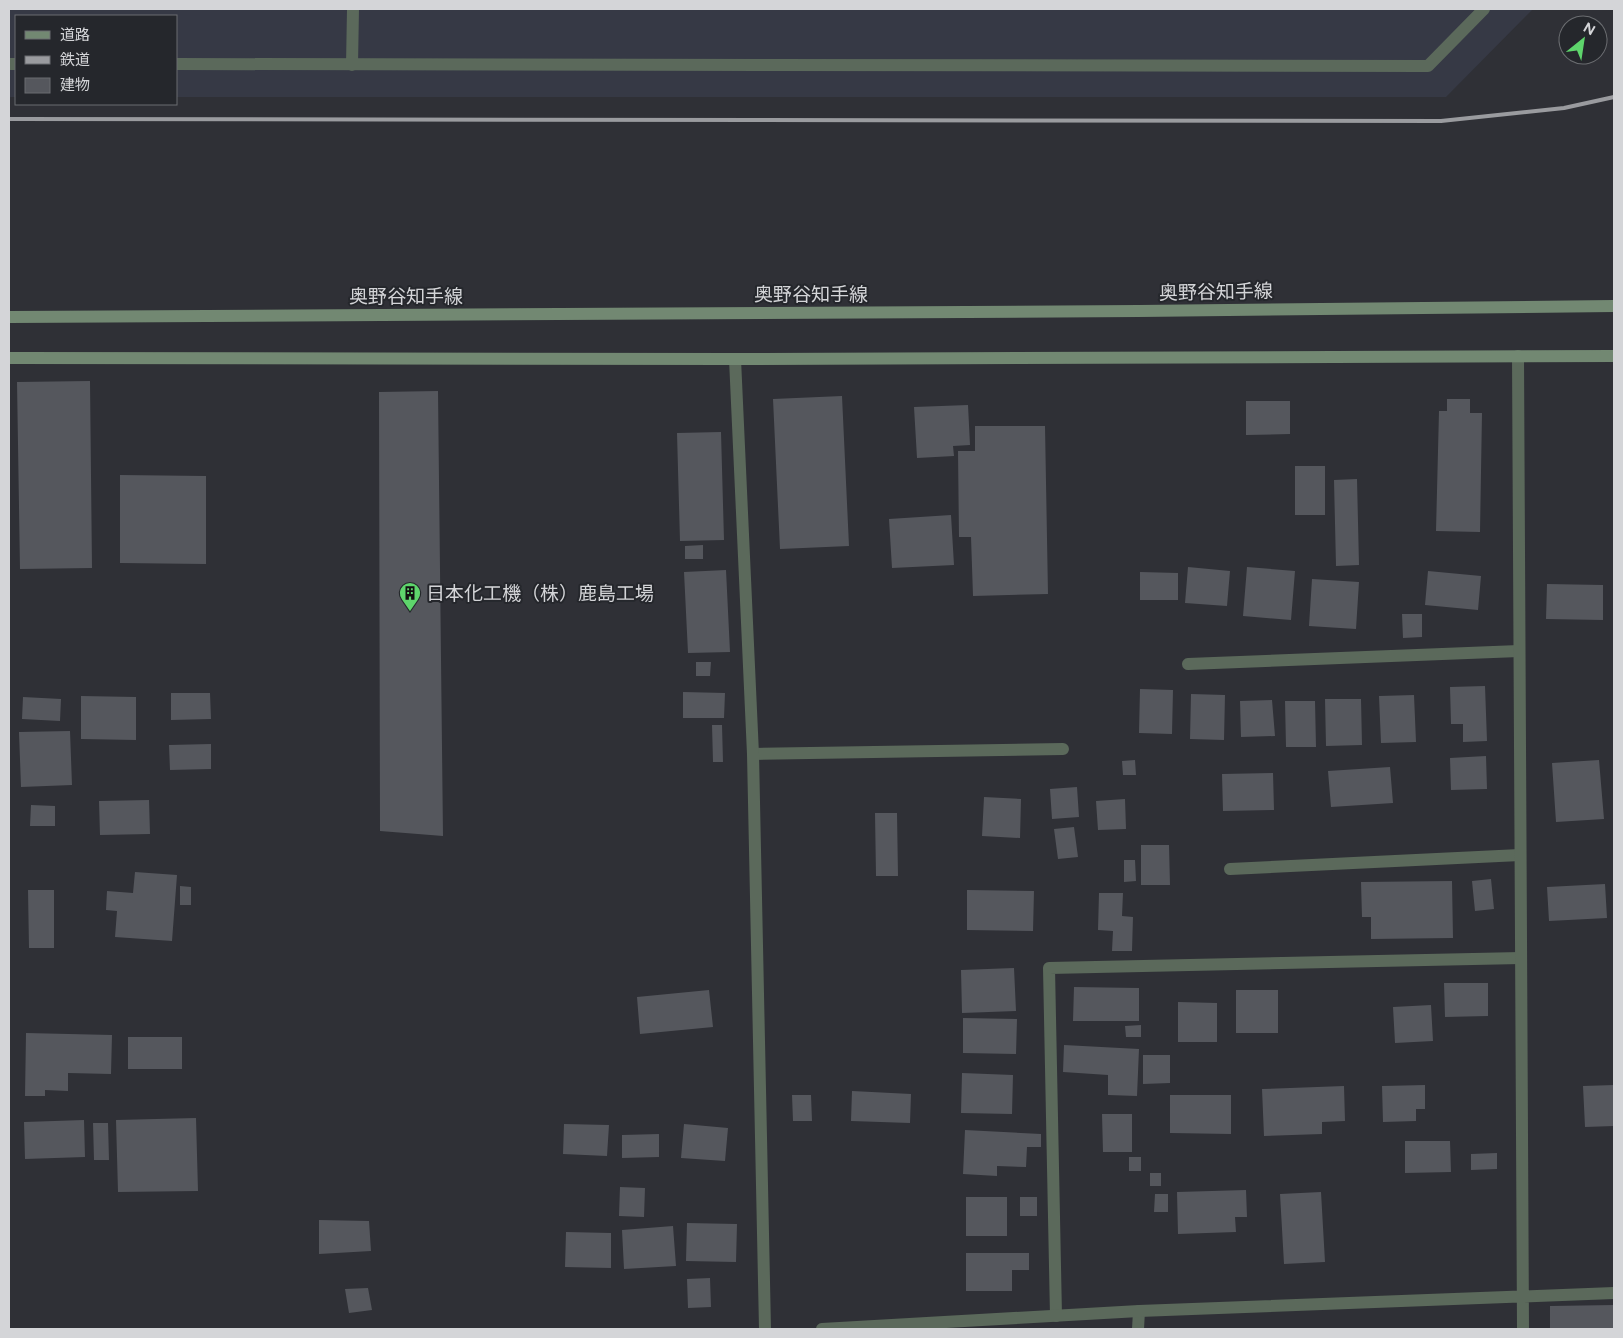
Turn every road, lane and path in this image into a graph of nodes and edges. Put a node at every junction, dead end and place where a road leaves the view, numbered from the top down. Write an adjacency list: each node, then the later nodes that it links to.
1 (353, 9): 4 (street)
2 (1484, 9): 4 (street)
3 (178, 64): 4 (street)
4 (352, 65)
5 (1614, 306): 6 (main road, 奥野谷知手線)
6 (9, 317)
7 (1518, 356): 8 (main road); 10 (main road); 11 (street)
8 (1614, 356)
9 (9, 358): 10 (main road)
10 (735, 359): 14 (street)
11 (1518, 651): 12 (street); 15 (street)
12 (1188, 664)
13 (1063, 750): 14 (street)
14 (753, 754): 22 (street)
15 (1520, 855): 16 (street); 17 (street)
16 (1230, 869)
17 (1521, 958): 19 (street); 21 (street)
18 (1614, 1293): 19 (street)
19 (1524, 1298): 20 (street); 25 (street)
20 (1139, 1311): 21 (street); 24 (street)
21 (1056, 1316): 23 (street)
22 (765, 1329)
23 (822, 1329)
24 (1138, 1329)
25 (1523, 1329)

